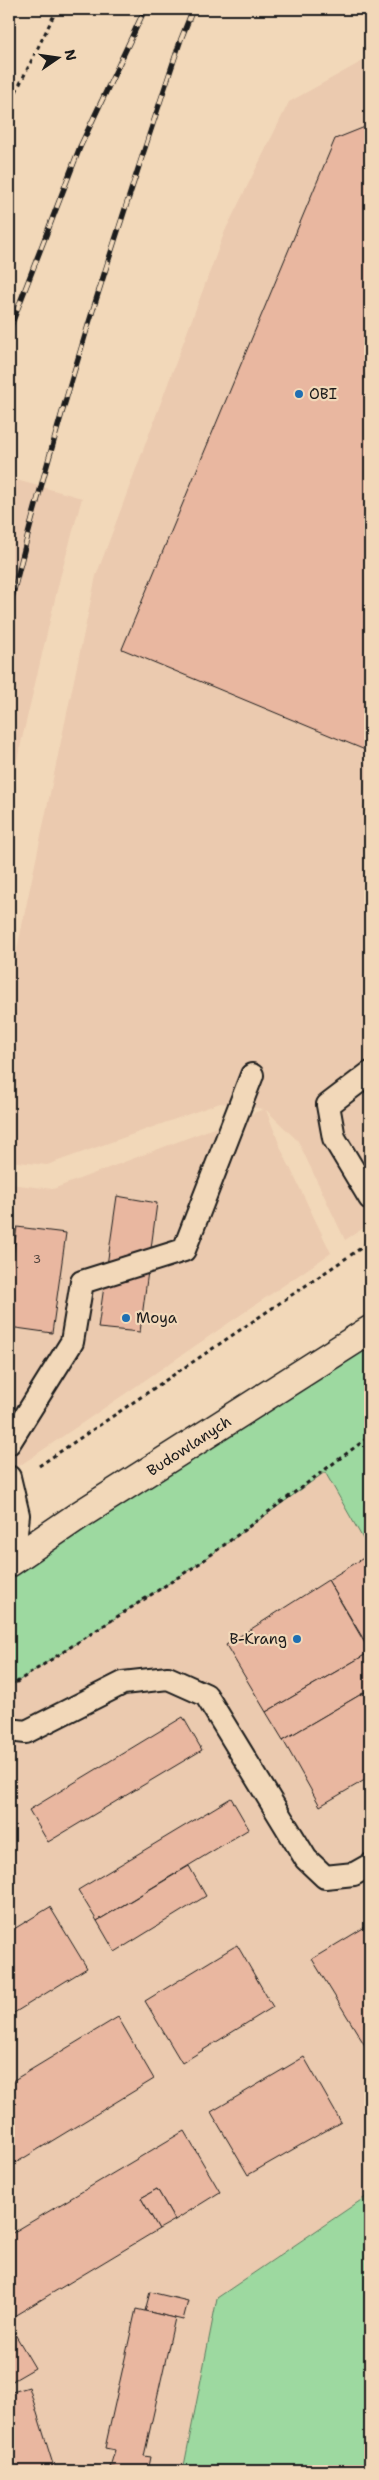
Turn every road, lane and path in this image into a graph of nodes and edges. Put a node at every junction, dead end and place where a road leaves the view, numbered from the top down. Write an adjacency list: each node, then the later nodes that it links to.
1 (57, 9): 2 (path)
2 (9, 106)
3 (370, 1074): 5 (lane)
4 (252, 1075): 9 (lane)
5 (370, 1198)
6 (370, 1242): 10 (path)
7 (370, 1330): 11 (main road, Budowlanych)
8 (370, 1436): 12 (path)
9 (9, 1443)
10 (10, 1481): 11 (lane)
11 (11, 1562)
12 (9, 1686)
13 (9, 1730): 14 (lane)
14 (370, 1864)

